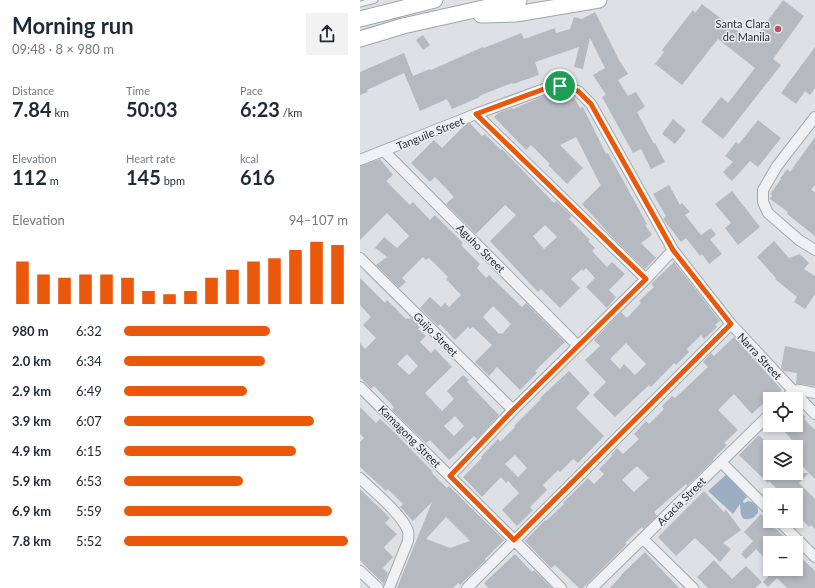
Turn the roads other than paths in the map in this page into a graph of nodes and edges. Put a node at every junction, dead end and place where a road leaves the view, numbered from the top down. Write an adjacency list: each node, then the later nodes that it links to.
1 (375, 0): 5 (lane)
2 (435, 0): 7 (main road)
3 (520, 0): 6 (main road)
4 (598, 0): 6 (main road)
5 (360, 4)
6 (444, 17): 8 (main road)
7 (360, 19)
8 (360, 39)
9 (544, 89): 10 (street, Tanguile Street); 14 (street, Narra Street)
10 (476, 114): 12 (street, Tanguile Street); 17 (street)
11 (815, 117): 15 (street)
12 (384, 151): 13 (street, Tanguile Street); 19 (street, Aguho Street)
13 (360, 160)
14 (673, 250): 17 (street); 18 (street, Narra Street)
15 (815, 250)
16 (360, 258): 24 (street, Guijo Street)
17 (646, 279): 19 (street)
18 (731, 324): 21 (street, Narra Street); 33 (street)
19 (578, 346): 24 (street)
20 (360, 387): 28 (street, Kamagong Street)
21 (793, 392): 22 (street)
22 (815, 393)
23 (803, 402): 25 (street, Narra Street)
24 (513, 410): 28 (street)
25 (815, 414)
26 (763, 421): 27 (street, Acacia Street)
27 (721, 462): 30 (street); 32 (street, Acacia Street)
28 (450, 476): 33 (street, Kamagong Street)
29 (360, 478): 37 (street)
30 (763, 505)
31 (786, 528): 34 (street)
32 (643, 538): 40 (street, Acacia Street); 41 (street)
33 (514, 540): 38 (street); 39 (street, Kamagong Street)
34 (815, 557)
35 (360, 571): 36 (street)
36 (378, 588)
37 (389, 588)
38 (468, 588)
39 (561, 588)
40 (592, 588)
41 (693, 588)

